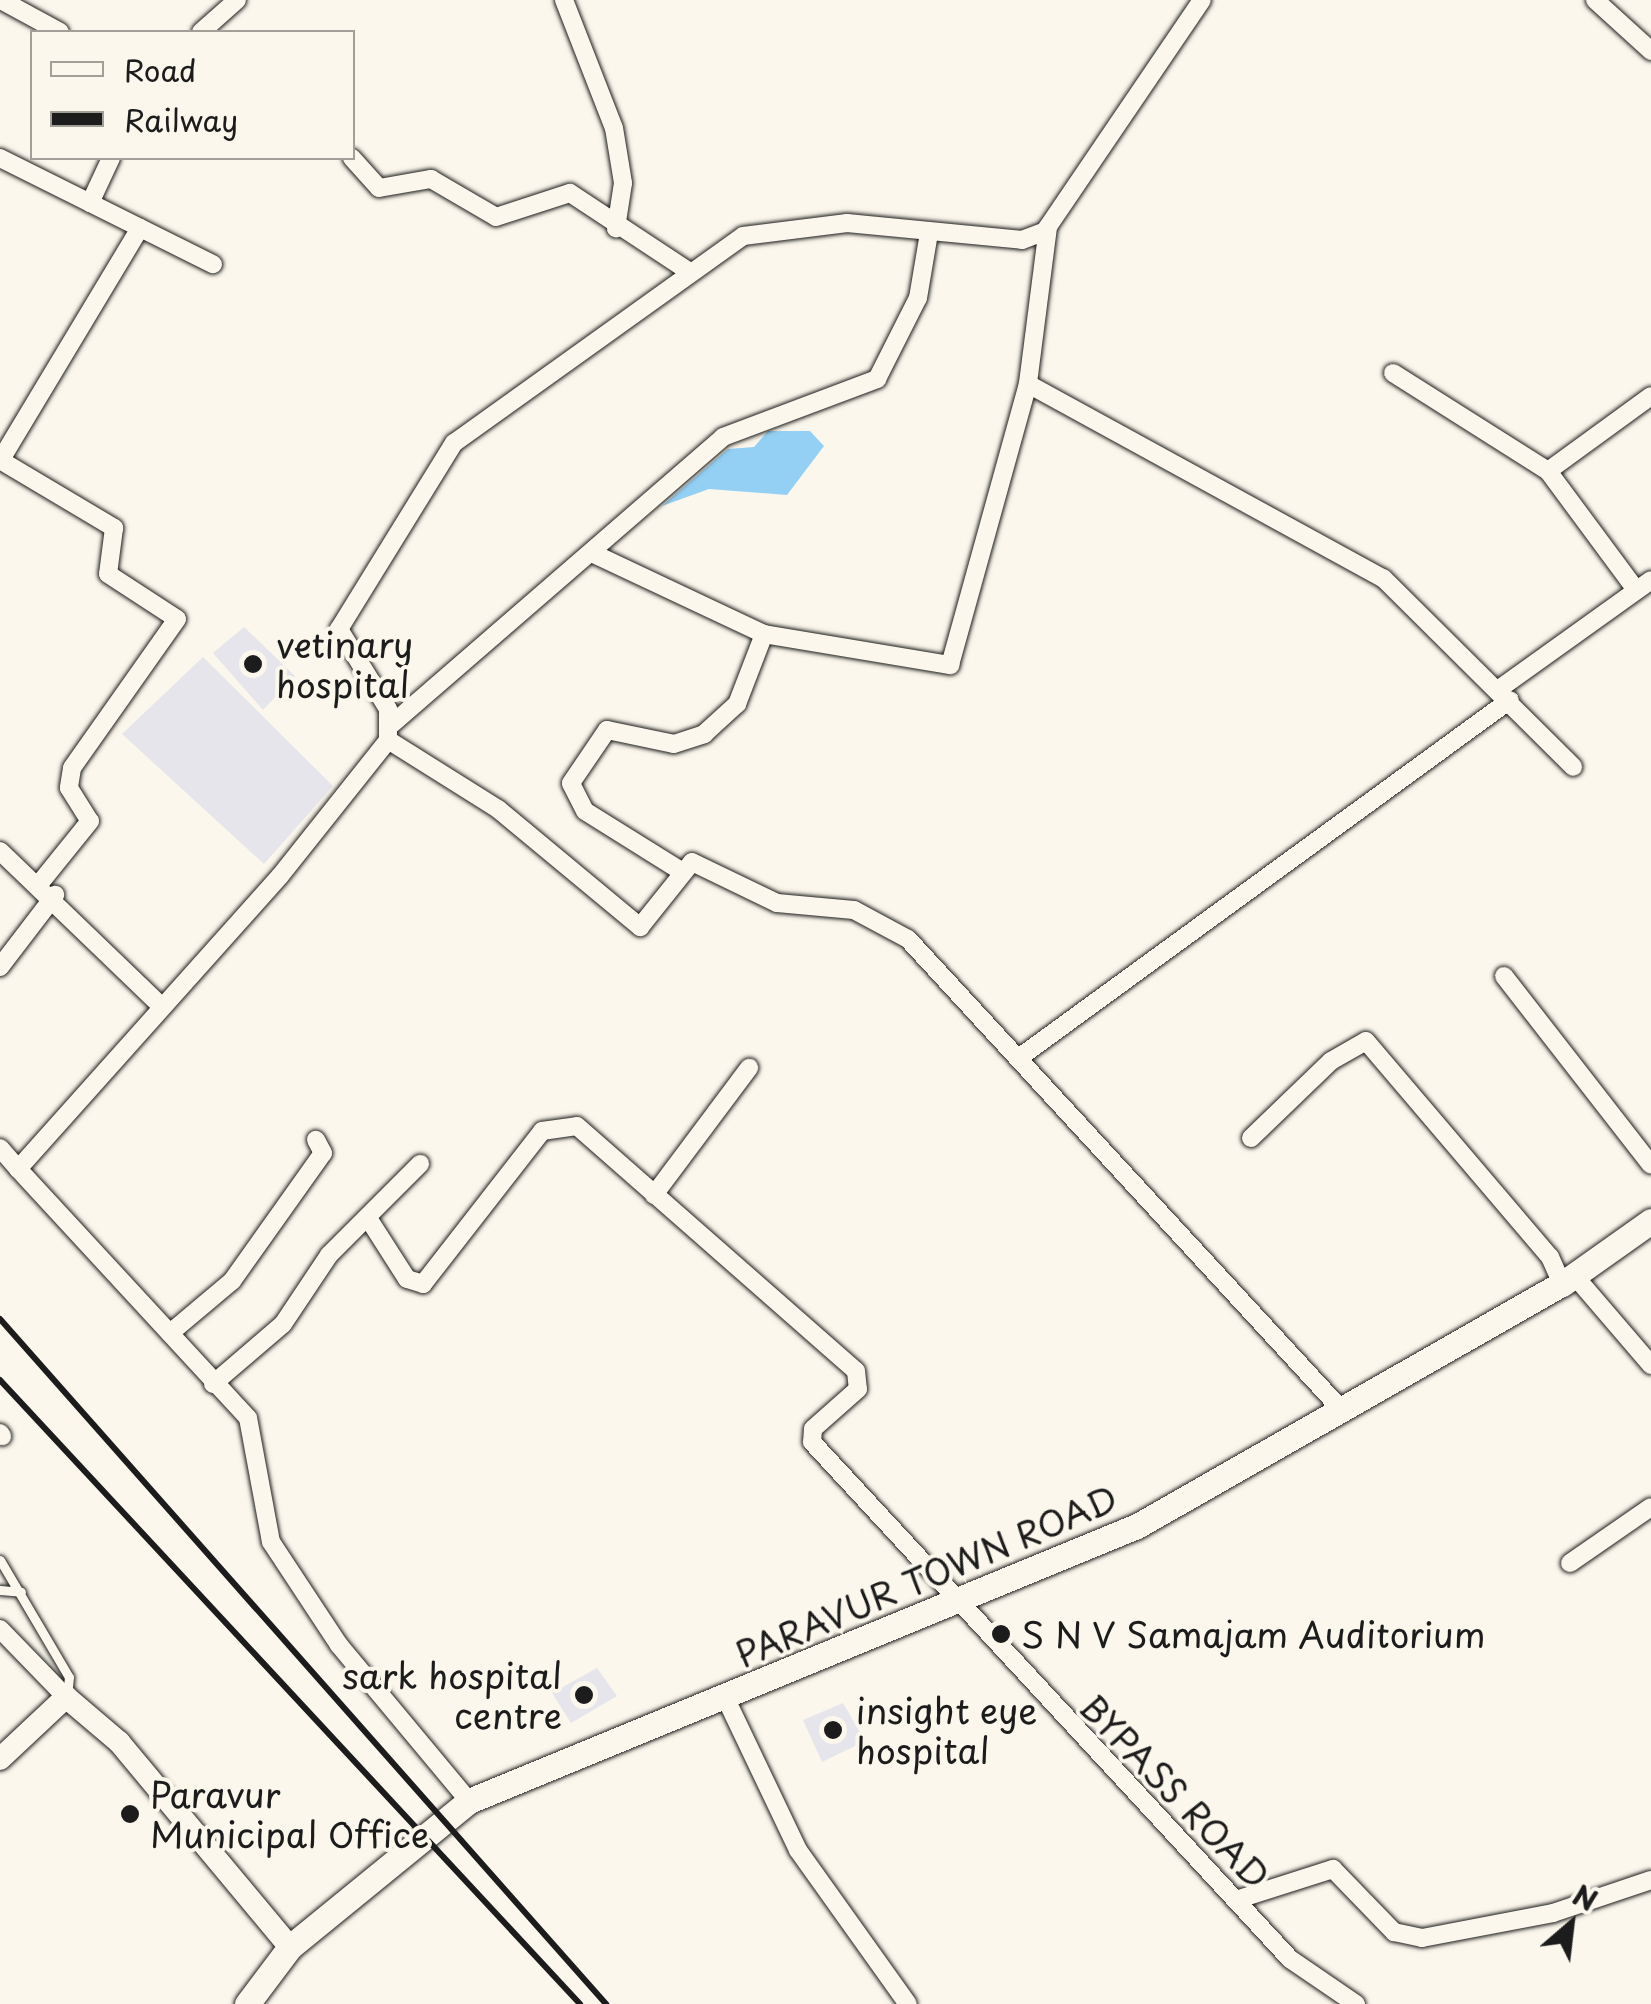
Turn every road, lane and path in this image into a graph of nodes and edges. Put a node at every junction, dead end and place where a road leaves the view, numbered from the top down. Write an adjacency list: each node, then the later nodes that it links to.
1 (1, 0): 6 (street)
2 (237, 0): 7 (street)
3 (564, 0): 15 (street)
4 (1202, 0): 13 (street)
5 (1595, 0): 8 (street)
6 (56, 30)
7 (203, 30)
8 (1651, 52)
9 (0, 158): 12 (street)
10 (110, 160): 12 (street)
11 (354, 160): 15 (street)
12 (90, 203): 14 (street)
13 (1048, 227): 16 (street); 20 (street)
14 (140, 228): 17 (street); 22 (street)
15 (616, 228): 18 (street)
16 (928, 233): 18 (street); 24 (street)
17 (213, 264)
18 (690, 272): 28 (street)
19 (1393, 373): 23 (street)
20 (1028, 384): 26 (street); 27 (street)
21 (1651, 396): 23 (street)
22 (2, 453): 32 (street)
23 (1548, 471): 25 (street)
24 (594, 554): 26 (street); 28 (street)
25 (1644, 585): 27 (street)
26 (764, 634): 31 (street)
27 (1505, 694): 29 (street); 36 (street)
28 (390, 732): 31 (street); 35 (street)
29 (1573, 768)
30 (0, 851): 32 (street)
31 (681, 871): 36 (street)
32 (47, 889): 33 (street); 35 (street)
33 (0, 967)
34 (1504, 976): 42 (street)
35 (162, 1007): 43 (street)
36 (1020, 1057): 51 (street)
37 (749, 1068): 44 (street)
38 (1251, 1138): 47 (street)
39 (316, 1140): 48 (street)
40 (0, 1148): 43 (street)
41 (420, 1164): 45 (street)
42 (1651, 1165)
43 (18, 1168): 48 (street)
44 (654, 1195): 45 (street); 57 (street, BYPASS ROAD)
45 (368, 1218): 50 (street)
46 (1651, 1221): 47 (main road, PARAVUR TOWN ROAD)
47 (1567, 1279): 49 (street); 51 (main road, PARAVUR TOWN ROAD)
48 (170, 1333): 50 (street)
49 (1651, 1365)
50 (213, 1384): 62 (street)
51 (1338, 1406): 57 (main road, PARAVUR TOWN ROAD)
52 (1651, 1507): 54 (street)
53 (0, 1560): 56 (lane)
54 (1570, 1563)
55 (0, 1590): 56 (lane)
56 (21, 1592): 59 (lane)
57 (967, 1602): 60 (main road, PARAVUR TOWN ROAD); 64 (street, BYPASS ROAD)
58 (0, 1629): 59 (street)
59 (66, 1697): 61 (street); 65 (street)
60 (726, 1699): 62 (main road, PARAVUR TOWN ROAD); 67 (street)
61 (0, 1759)
62 (469, 1801): 65 (main road, PARAVUR TOWN ROAD)
63 (1651, 1880): 64 (street)
64 (1239, 1899): 68 (street, BYPASS ROAD)
65 (290, 1947): 66 (main road, PARAVUR TOWN ROAD)
66 (247, 2004)
67 (908, 2004)
68 (1356, 2004)

